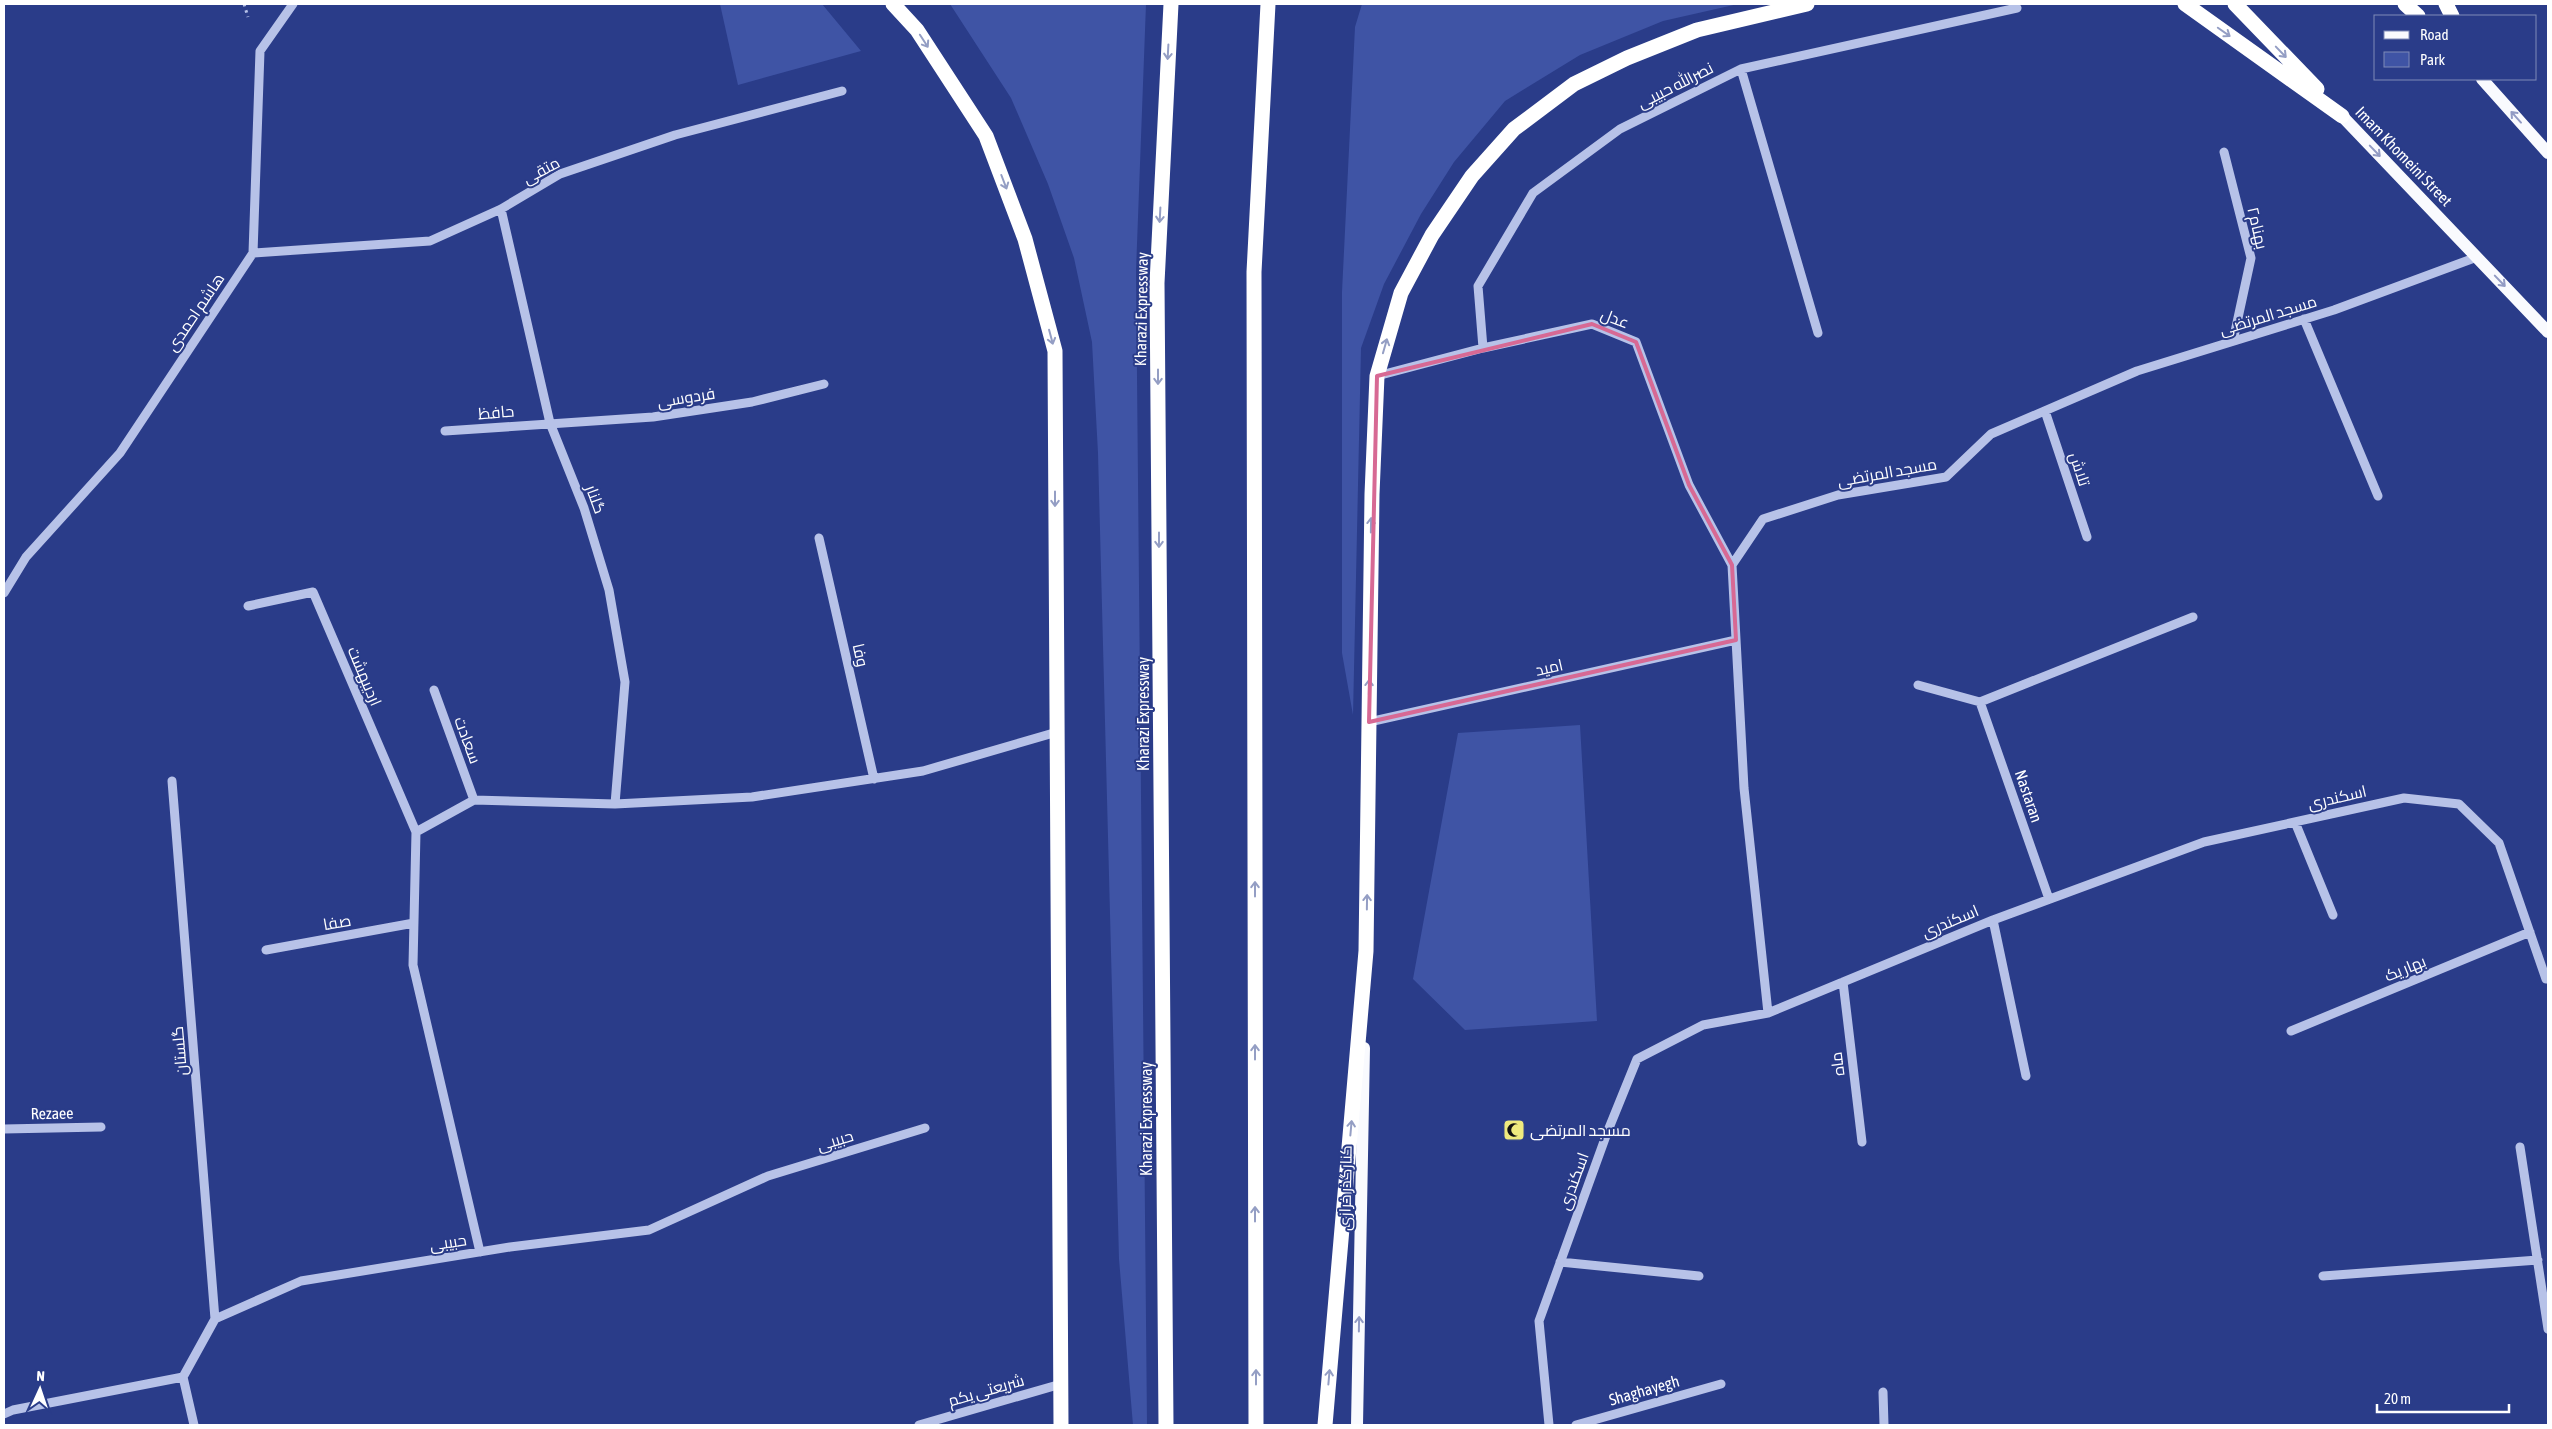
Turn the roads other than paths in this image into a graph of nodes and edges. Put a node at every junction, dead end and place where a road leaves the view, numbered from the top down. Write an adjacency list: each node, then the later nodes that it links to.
1 (293, 4): 18 (street)
2 (893, 4): 42 (highway, one-way to 42)
3 (1171, 4): 81 (highway, Kharazi Expressway, one-way to 81)
4 (1268, 4): 82 (highway, one-way to 4)
5 (1807, 4): 25 (highway, one-way to 5)
6 (2185, 4): 14 (highway, one-way to 14)
7 (2235, 4): 14 (highway, Imam Khomeini Street, one-way to 14)
8 (2405, 4): 10 (highway)
9 (2017, 8): 11 (street, نصرالله حبیبی)
10 (2417, 15)
11 (1741, 69): 22 (street); 24 (street, نصرالله حبیبی)
12 (2483, 80): 16 (main road, one-way to 12)
13 (842, 91): 17 (street, متقی)
14 (2342, 116): 19 (main road, Imam Khomeini Street, one-way to 19)
15 (2224, 152): 23 (street, بهنام۲)
16 (2548, 153)
17 (502, 209): 18 (street, متقی); 28 (street, گلنار)
18 (253, 253): 34 (street, هاشم احمدی)
19 (2477, 257): 20 (street, مسجد المرتضی); 21 (main road, Imam Khomeini Street, one-way to 21)
20 (2304, 319): 23 (street, مسجد المرتضی); 30 (street)
21 (2548, 332)
22 (1818, 333)
23 (2233, 341): 27 (street, مسجد المرتضی)
24 (1483, 348): 25 (street, عدل); 33 (street, عدل)
25 (1377, 376): 41 (highway, one-way to 25)
26 (824, 384): 28 (street, فردوسی)
27 (2045, 411): 31 (street, تلاش); 33 (street, مسجد المرتضی)
28 (550, 423): 29 (street, حافظ); 46 (street, گلنار)
29 (444, 431)
30 (2378, 496)
31 (2087, 537)
32 (819, 538): 43 (street, وفا)
33 (1732, 564): 37 (street)
34 (4, 593)
35 (248, 606): 48 (street, اردیبهشت)
36 (2193, 617): 40 (street)
37 (1736, 640): 41 (street, امید); 58 (street)
38 (1918, 685): 40 (street)
39 (434, 690): 45 (street, سعادت)
40 (1980, 702): 49 (street, Nastaran)
41 (1369, 722): 55 (highway, one-way to 41)
42 (1057, 732): 43 (street); 74 (highway)
43 (874, 779): 46 (street)
44 (172, 781): 71 (street, گلستان)
45 (474, 800): 46 (street); 48 (street)
46 (615, 804)
47 (2295, 822): 49 (street, اسکندری); 50 (street); 53 (street, اسکندری)
48 (416, 832): 52 (street)
49 (2049, 899): 51 (street, اسکندری)
50 (2333, 915)
51 (1993, 920): 57 (street, اسکندری); 60 (street)
52 (414, 923): 54 (street, صفا); 66 (street)
53 (2530, 932): 56 (street, اسکندری); 59 (street, بهار یک)
54 (266, 950)
55 (1366, 951): 83 (highway, one-way to 55); 84 (main road, کنارگذر خرازی, one-way to 55)
56 (2548, 979)
57 (1843, 982): 58 (street, اسکندری); 64 (street, ماه)
58 (1768, 1013): 68 (street, اسکندری)
59 (2291, 1031)
60 (2026, 1076)
61 (101, 1127): 63 (street, Rezaee)
62 (925, 1128): 66 (street, حبیبی)
63 (4, 1129)
64 (1862, 1142)
65 (2520, 1147): 67 (street)
66 (480, 1252): 71 (street, حبیبی)
67 (2538, 1260): 70 (street); 72 (street)
68 (1560, 1262): 69 (street); 85 (street, اسکندری)
69 (1700, 1276)
70 (2323, 1276)
71 (215, 1319): 73 (street)
72 (2548, 1329)
73 (183, 1377): 77 (street); 78 (street)
74 (1061, 1384): 79 (street, شریعتی یکم); 80 (highway)
75 (1721, 1384): 86 (street, Shaghayegh)
76 (1883, 1392): 87 (street)
77 (4, 1414)
78 (194, 1425)
79 (919, 1425)
80 (1061, 1425)
81 (1166, 1425)
82 (1256, 1425)
83 (1325, 1425)
84 (1357, 1425)
85 (1549, 1425)
86 (1576, 1425)
87 (1884, 1425)

